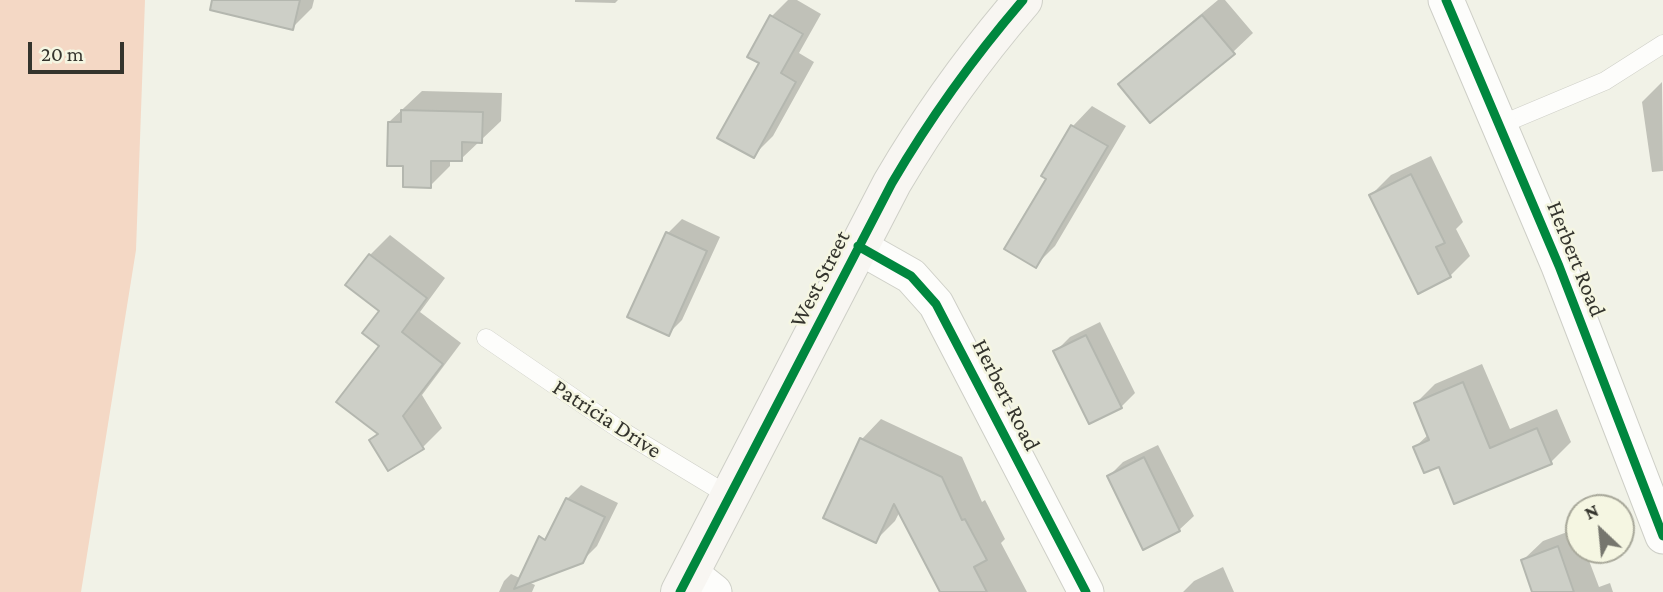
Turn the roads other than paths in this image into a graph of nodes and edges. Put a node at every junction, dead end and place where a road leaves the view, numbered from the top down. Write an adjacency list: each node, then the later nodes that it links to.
1 (1023, 0): 5 (street, West Street)
2 (1446, 0): 4 (street, Herbert Road)
3 (1663, 44): 4 (lane)
4 (1500, 125): 8 (street, Herbert Road)
5 (858, 246): 7 (street, West Street); 10 (street, Herbert Road)
6 (486, 338): 7 (lane, Patricia Drive)
7 (731, 496): 9 (street, West Street)
8 (1663, 536)
9 (695, 586)
10 (1086, 592)

